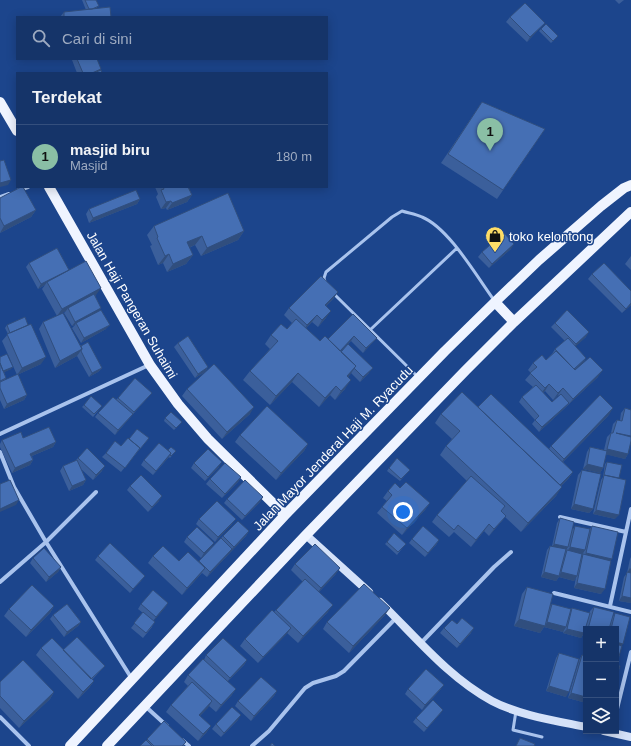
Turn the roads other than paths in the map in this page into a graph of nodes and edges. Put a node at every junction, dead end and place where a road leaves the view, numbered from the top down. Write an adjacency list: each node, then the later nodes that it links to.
1 (0, 102): 2 (main road)
2 (16, 129)
3 (629, 184): 11 (main road, Jalan Mayor Jenderal Haji M. Ryacudu)
4 (25, 188): 6 (street)
5 (50, 188): 14 (main road, Jalan Haji Pangeran Suhaimi)
6 (0, 197)
7 (631, 212): 12 (main road)
8 (457, 248): 9 (lane); 11 (lane); 13 (lane)
9 (326, 286)
10 (331, 291): 13 (lane)
11 (495, 302): 12 (main road); 15 (main road, Jalan Mayor Jenderal Haji M. Ryacudu)
12 (514, 322): 23 (main road)
13 (370, 330): 15 (lane)
14 (150, 365): 16 (street); 20 (main road, Jalan Haji Pangeran Suhaimi)
15 (419, 378): 20 (main road, Jalan Mayor Jenderal Haji M. Ryacudu)
16 (0, 434)
17 (0, 452): 24 (street)
18 (96, 492): 24 (street)
19 (631, 509): 22 (street)
20 (285, 515): 33 (main road, Jalan Mayor Jenderal Haji M. Ryacudu)
21 (560, 517): 22 (street)
22 (626, 532): 28 (street)
23 (306, 535): 30 (street); 35 (main road)
24 (46, 542): 26 (street); 33 (street)
25 (511, 552): 31 (street)
26 (0, 582)
27 (554, 593): 28 (street)
28 (610, 606): 29 (street)
29 (631, 612)
30 (396, 618): 31 (street); 48 (street)
31 (420, 644): 36 (street)
32 (631, 652): 34 (street)
33 (133, 680): 45 (main road, Jalan Mayor Jenderal Haji M. Ryacudu)
34 (619, 700)
35 (145, 705): 39 (street); 46 (main road)
36 (516, 710): 38 (street); 42 (lane)
37 (0, 717): 44 (street)
38 (583, 726)
39 (169, 728)
40 (618, 734): 43 (street)
41 (179, 737): 47 (street)
42 (542, 737)
43 (631, 737)
44 (29, 746)
45 (70, 746)
46 (107, 746)
47 (189, 746)
48 (252, 746)

